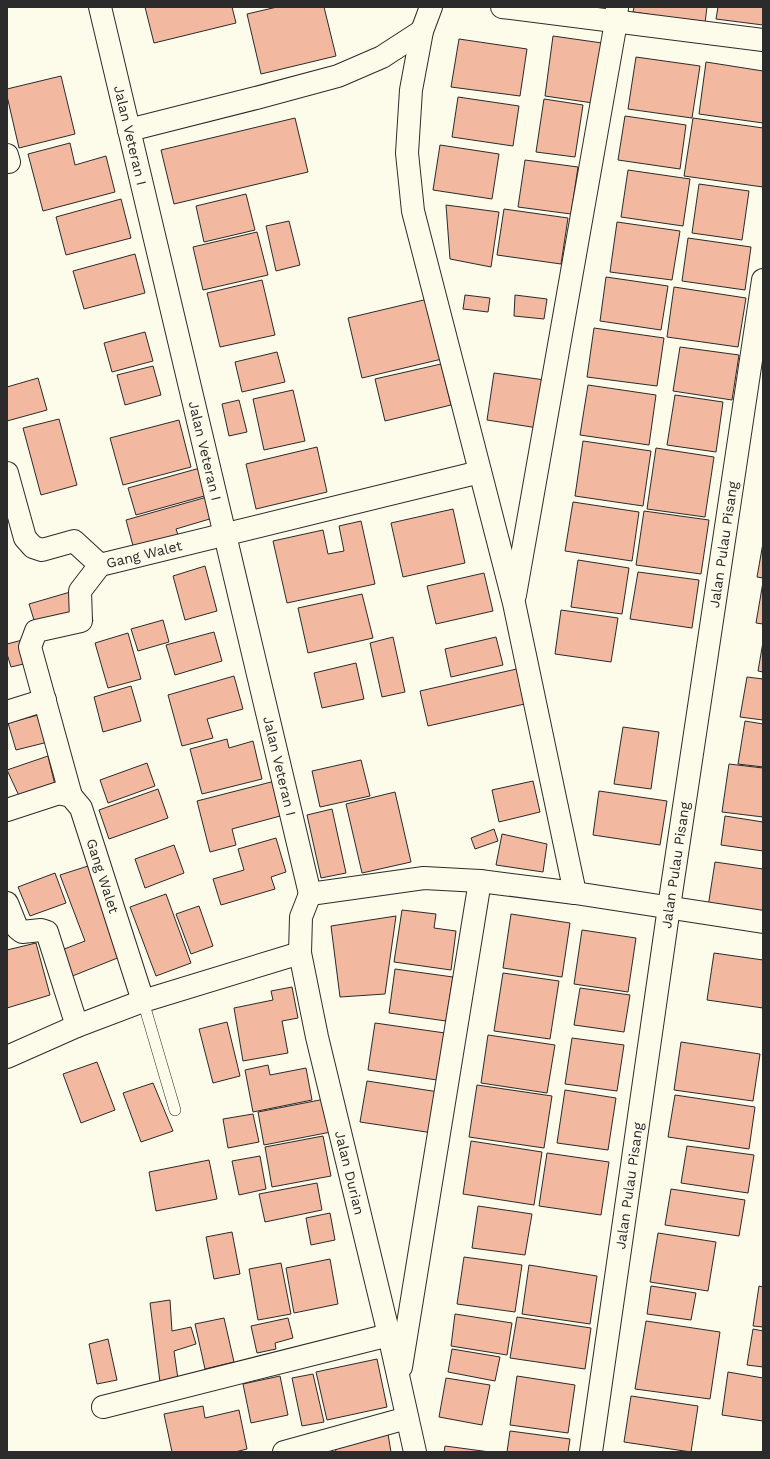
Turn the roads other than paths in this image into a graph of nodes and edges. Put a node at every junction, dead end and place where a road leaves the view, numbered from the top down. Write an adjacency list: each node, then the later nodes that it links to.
1 (100, 7): 7 (street, Jalan Veteran I)
2 (431, 7): 5 (street)
3 (502, 7): 4 (street)
4 (616, 15): 6 (street); 13 (street)
5 (422, 32): 7 (street); 9 (street)
6 (763, 40)
7 (129, 130): 11 (street, Jalan Veteran I)
8 (763, 280): 22 (street, Jalan Pulau Pisang)
9 (480, 472): 11 (street, Gang Walet); 13 (street)
10 (7, 474): 12 (street, Gang Walet)
11 (226, 534): 12 (street, Gang Walet); 20 (street, Jalan Veteran I)
12 (100, 565): 14 (street, Gang Walet)
13 (514, 603): 19 (street)
14 (45, 700): 15 (street); 16 (street, Gang Walet)
15 (7, 712)
16 (72, 796): 17 (street); 25 (street, Gang Walet)
17 (7, 810)
18 (480, 881): 19 (street); 20 (street); 30 (street)
19 (575, 893): 22 (street)
20 (310, 894): 24 (street, Jalan Durian)
21 (7, 903): 26 (street)
22 (669, 907): 23 (street); 35 (street, Jalan Pulau Pisang)
23 (763, 922)
24 (300, 953): 25 (street); 29 (street, Jalan Durian)
25 (142, 1000): 26 (street); 28 (lane)
26 (77, 1026): 27 (street)
27 (7, 1057)
28 (175, 1110)
29 (389, 1335): 30 (street, Jalan Durian); 31 (street)
30 (399, 1380): 32 (street, Jalan Durian)
31 (103, 1407)
32 (407, 1418): 33 (street); 34 (street, Jalan Durian)
33 (284, 1452)
34 (415, 1452)
35 (591, 1452)

